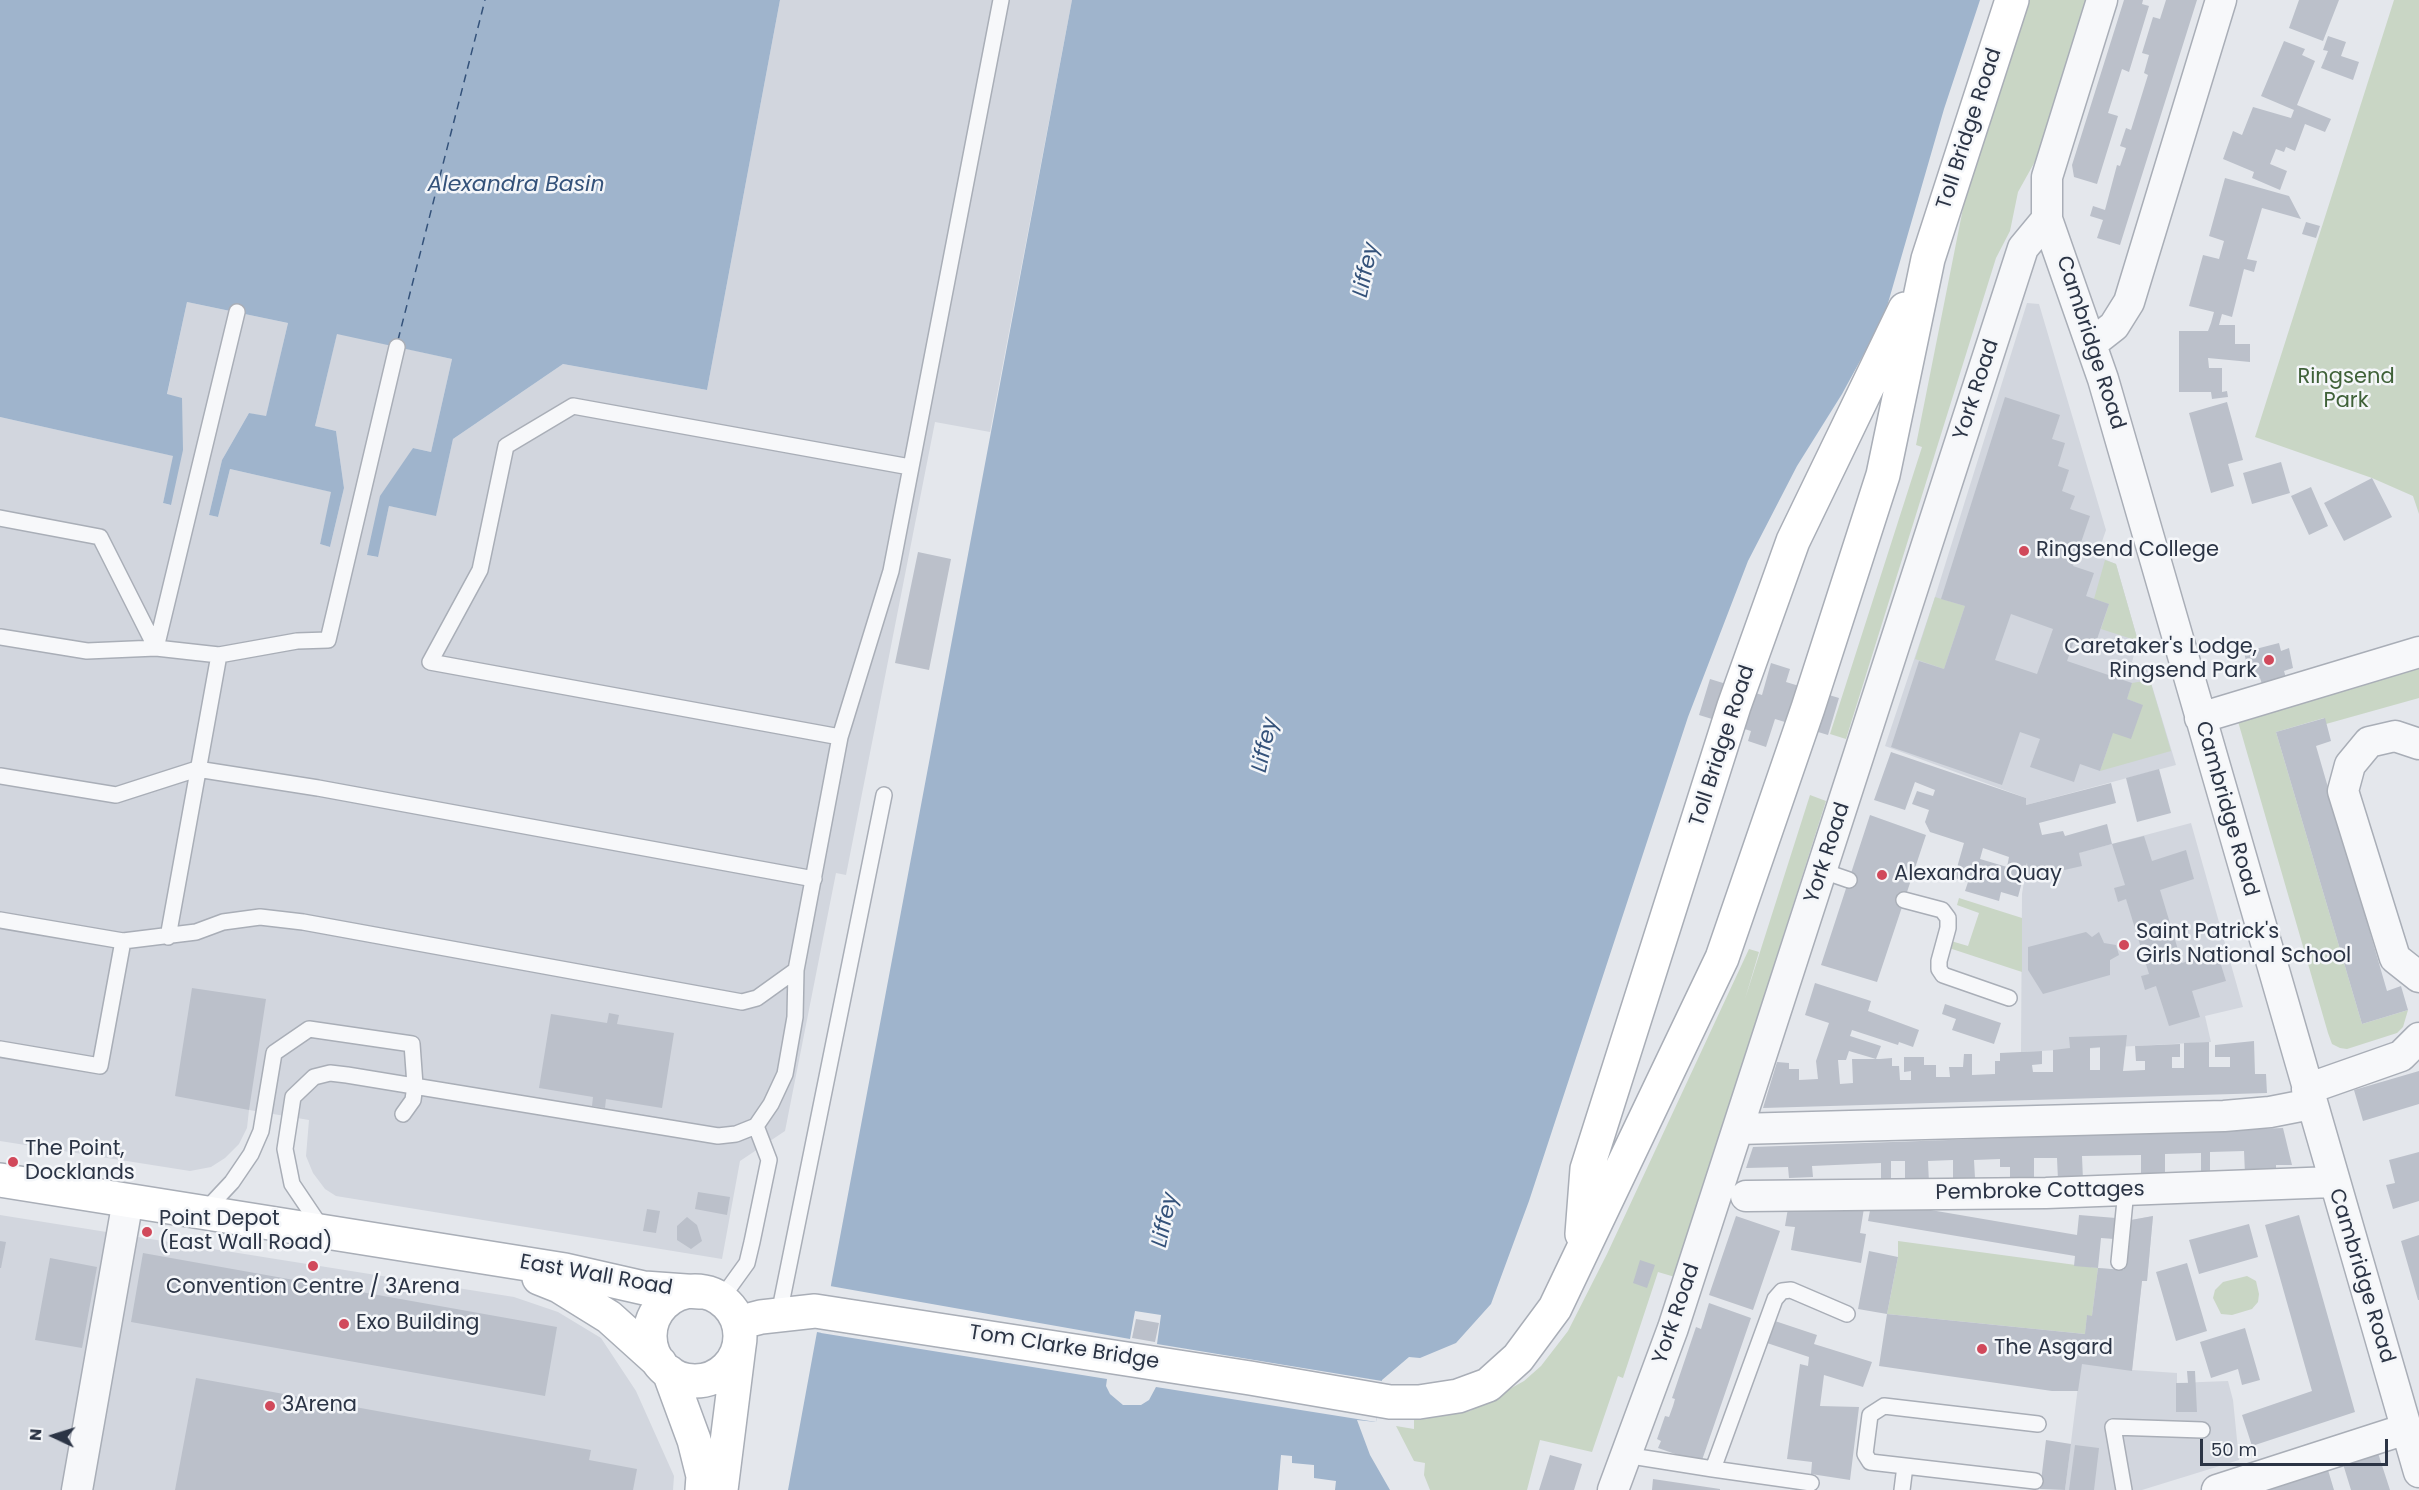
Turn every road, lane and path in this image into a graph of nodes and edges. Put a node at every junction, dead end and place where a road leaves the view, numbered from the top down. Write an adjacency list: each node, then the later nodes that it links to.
1 (1001, 0): 10 (lane)
2 (2012, 0): 6 (main road, Toll Bridge Road)
3 (2102, 0): 5 (street, Cambridge Road)
4 (2221, 0): 8 (street)
5 (2047, 219): 8 (street, Cambridge Road); 36 (street, York Road)
6 (1928, 259): 44 (main road, Toll Bridge Road); 44 (main road, Toll Bridge Road)
7 (237, 312): 13 (lane)
8 (2091, 344): 16 (street, Cambridge Road)
9 (397, 347): 15 (lane)
10 (910, 467): 17 (lane); 17 (lane)
11 (0, 518): 13 (lane)
12 (0, 637): 13 (lane)
13 (156, 648): 15 (lane)
14 (2419, 652): 16 (street)
15 (219, 655): 19 (lane)
16 (2200, 718): 33 (street, Cambridge Road)
17 (840, 737): 22 (lane)
18 (2419, 744): 28 (street)
19 (197, 769): 20 (lane); 22 (lane); 25 (lane)
20 (0, 776)
21 (884, 795): 47 (lane)
22 (814, 879): 27 (lane)
23 (1904, 900): 29 (lane)
24 (0, 920): 26 (lane)
25 (168, 936): 26 (lane); 27 (lane)
26 (123, 941): 31 (lane)
27 (796, 970): 35 (lane)
28 (2419, 977)
29 (2008, 998)
30 (2419, 1038): 33 (street)
31 (0, 1049)
32 (415, 1085): 34 (lane); 35 (lane); 42 (lane); 43 (lane)
33 (2309, 1096): 36 (street); 38 (street, Cambridge Road)
34 (403, 1114)
35 (756, 1126): 49 (lane)
36 (1743, 1129): 55 (street, York Road)
37 (0, 1180): 41 (main road, East Wall Road)
38 (2333, 1182): 39 (street, Pembroke Cottages); 53 (street, Cambridge Road)
39 (2126, 1190): 40 (street, Pembroke Cottages); 46 (lane)
40 (1746, 1196)
41 (128, 1200): 42 (main road, East Wall Road); 61 (street)
42 (203, 1213): 43 (main road, East Wall Road)
43 (325, 1232): 45 (main road, East Wall Road)
44 (1580, 1254): 51 (main road, Toll Bridge Road)
45 (492, 1259): 49 (main road, East Wall Road); 50 (main road, East Wall Road)
46 (2119, 1262)
47 (779, 1314): 49 (main road, Tom Clarke Bridge); 51 (main road, Tom Clarke Bridge)
48 (1847, 1314): 57 (lane)
49 (724, 1315): 50 (main road); 50 (main road); 63 (main road)
50 (665, 1368): 62 (main road)
51 (1390, 1402)
52 (2038, 1424): 56 (lane)
53 (2406, 1429): 58 (street, Cambridge Road); 67 (street)
54 (2202, 1430): 66 (lane)
55 (1625, 1455): 57 (lane); 64 (street, York Road)
56 (1905, 1466): 59 (lane); 65 (lane)
57 (1713, 1469): 60 (lane)
58 (2419, 1472)
59 (2035, 1481)
60 (1811, 1483)
61 (77, 1490)
62 (702, 1490)
63 (721, 1490)
64 (1613, 1490)
65 (1902, 1490)
66 (2124, 1490)
67 (2217, 1490)

